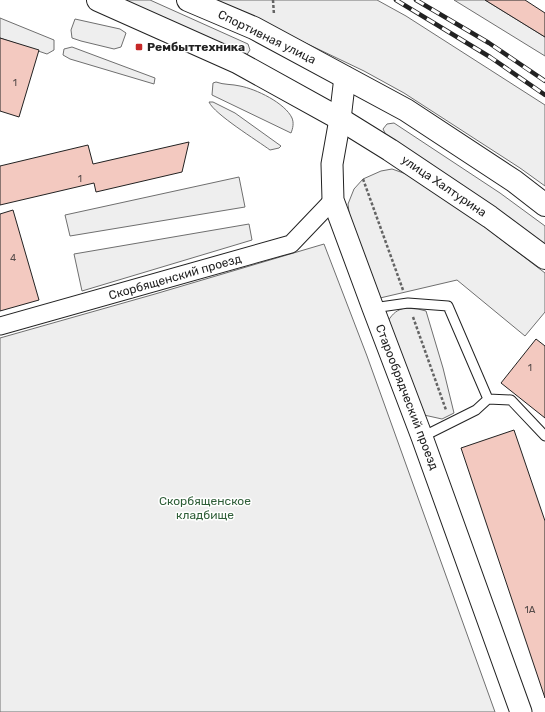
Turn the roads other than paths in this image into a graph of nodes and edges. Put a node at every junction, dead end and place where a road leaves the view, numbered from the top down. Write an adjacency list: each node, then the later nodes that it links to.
1 (98, 0): 4 (main road)
2 (188, 0): 3 (main road, Спортивная улица)
3 (345, 77): 4 (street, Старообрядческий проезд); 6 (main road)
4 (340, 119): 5 (street, Старообрядческий проезд); 7 (main road, улица Халтурина)
5 (334, 200): 8 (street, Старообрядческий проезд); 9 (street, Скорбященский проезд)
6 (545, 205)
7 (545, 258)
8 (373, 308): 10 (lane); 12 (street, Старообрядческий проезд)
9 (0, 326)
10 (488, 399): 11 (lane); 12 (lane)
11 (545, 436)
12 (422, 437): 13 (street, Старообрядческий проезд)
13 (521, 712)

